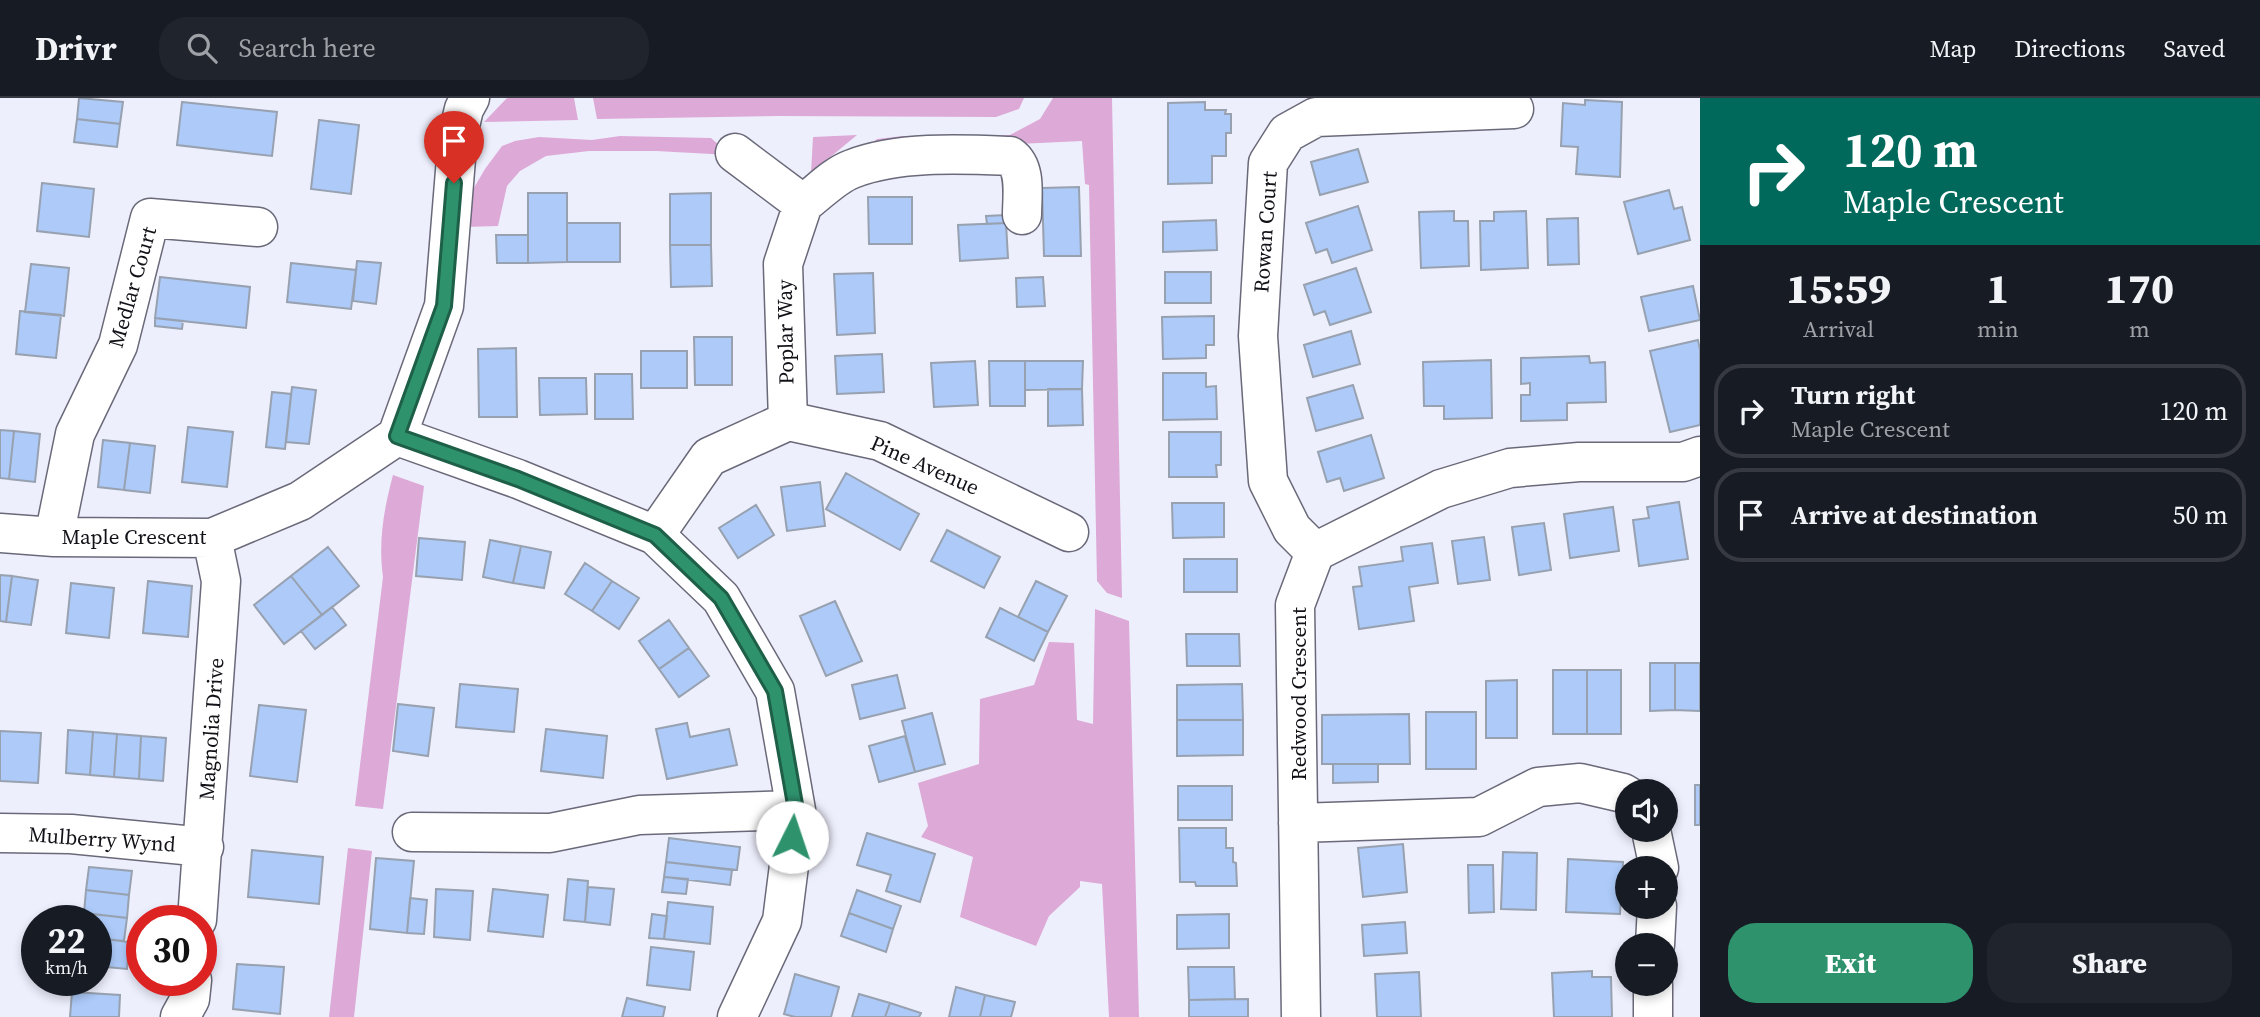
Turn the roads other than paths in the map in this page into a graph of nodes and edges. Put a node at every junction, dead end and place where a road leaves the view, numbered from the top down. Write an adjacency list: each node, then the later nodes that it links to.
1 (470, 98): 8 (street)
2 (1514, 109): 15 (street, Rowan Court)
3 (735, 153): 4 (street)
4 (803, 204): 5 (street); 7 (street, Poplar Way)
5 (1022, 215)
6 (258, 227): 13 (street, Medlar Court)
7 (788, 421): 10 (street, Pine Avenue); 12 (street)
8 (397, 436): 12 (street); 14 (street, Maple Crescent)
9 (1700, 456): 15 (street)
10 (1069, 532)
11 (0, 533): 13 (street, Maple Crescent)
12 (655, 535): 17 (street)
13 (54, 537): 14 (street, Maple Crescent)
14 (212, 538): 21 (street, Magnolia Drive)
15 (1315, 552): 18 (street, Redwood Crescent)
16 (1615, 791): 18 (street)
17 (796, 810): 19 (street); 26 (street)
18 (1298, 823): 27 (street, Redwood Crescent)
19 (412, 832)
20 (0, 833): 21 (street, Mulberry Wynd)
21 (204, 847): 22 (street, Magnolia Drive)
22 (198, 905)
23 (190, 996): 25 (street)
24 (1653, 996): 28 (street)
25 (180, 1017)
26 (737, 1017)
27 (1301, 1017)
28 (1653, 1017)

